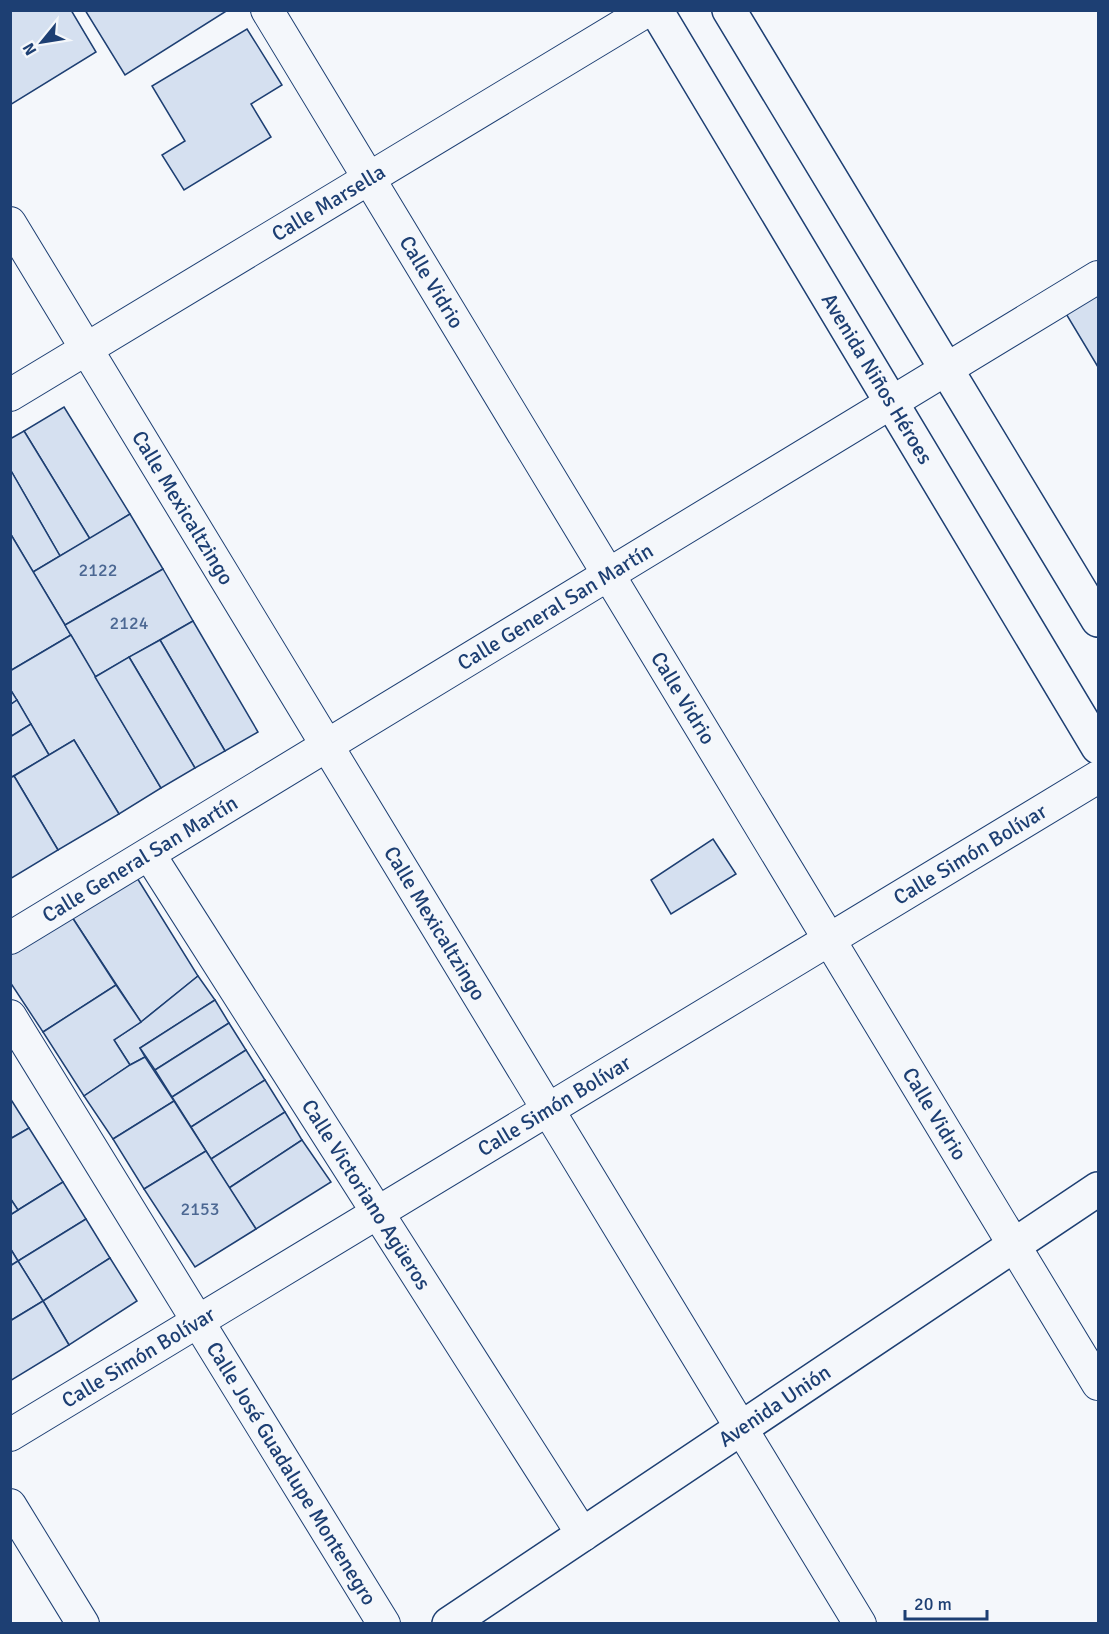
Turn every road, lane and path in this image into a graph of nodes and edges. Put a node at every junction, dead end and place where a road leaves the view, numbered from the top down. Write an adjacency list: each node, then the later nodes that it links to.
1 (267, 10): 5 (street, Calle Vidrio)
2 (648, 10): 5 (street, Calle Marsella)
3 (656, 10): 11 (main road, Avenida Niños Héroes)
4 (729, 10): 9 (main road)
5 (369, 179): 8 (street, Calle Marsella); 12 (street, Calle Vidrio)
6 (10, 223): 8 (street, Calle Mexicaltzingo)
7 (1098, 277): 9 (street, Calle General San Martín)
8 (86, 349): 10 (street, Calle Marsella); 14 (street, Calle Mexicaltzingo)
9 (947, 370): 11 (street, Calle General San Martín); 13 (main road)
10 (10, 395)
11 (892, 403): 12 (street, Calle General San Martín); 15 (main road, Avenida Niños Héroes)
12 (609, 575): 14 (street, Calle General San Martín); 19 (street, Calle Vidrio)
13 (1098, 620)
14 (327, 746): 17 (street, Calle General San Martín); 21 (street, Calle Mexicaltzingo)
15 (1098, 747)
16 (1098, 777): 19 (street, Calle Simón Bolívar)
17 (149, 854): 18 (street, Calle General San Martín); 23 (street, Calle Victoriano Agüeros)
18 (10, 938)
19 (830, 940): 21 (street, Calle Simón Bolívar); 24 (street, Calle Vidrio)
20 (10, 1016): 25 (street, Calle José Guadalupe Montenegro)
21 (550, 1109): 23 (street, Calle Simón Bolívar); 27 (street, Calle Mexicaltzingo)
22 (1098, 1189): 24 (main road, Avenida Unión)
23 (378, 1213): 25 (street, Calle Simón Bolívar); 30 (street, Calle Victoriano Agüeros)
24 (1014, 1245): 26 (street, Calle Vidrio); 27 (main road, Avenida Unión)
25 (199, 1321): 28 (street, Calle Simón Bolívar); 33 (street, Calle José Guadalupe Montenegro)
26 (1098, 1384)
27 (742, 1428): 30 (main road, Avenida Unión); 34 (street, Calle Mexicaltzingo)
28 (10, 1435)
29 (10, 1505): 32 (street)
30 (583, 1535): 31 (main road, Avenida Unión)
31 (469, 1619)
32 (83, 1623)
33 (384, 1623)
34 (860, 1623)

